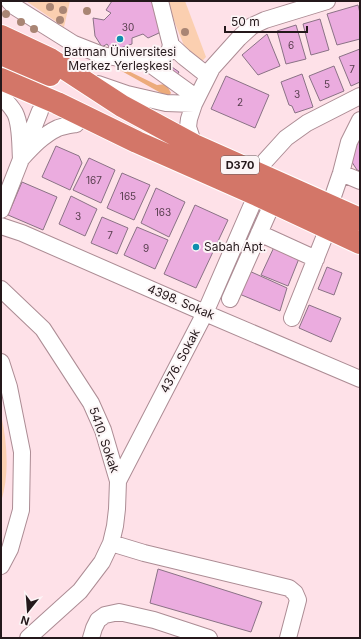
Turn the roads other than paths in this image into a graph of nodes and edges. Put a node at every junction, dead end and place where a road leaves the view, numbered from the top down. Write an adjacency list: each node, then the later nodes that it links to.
1 (9, 1): 7 (street)
2 (160, 1): 5 (street)
3 (327, 1): 8 (street)
4 (1, 36): 9 (highway)
5 (171, 45): 7 (street); 8 (street)
6 (1, 54): 14 (highway, D370)
7 (147, 62): 13 (street)
8 (208, 76): 13 (street)
9 (78, 77): 13 (street); 14 (highway)
10 (1, 79): 18 (highway, D370)
11 (1, 94): 15 (highway); 20 (street)
12 (360, 96): 21 (street)
13 (196, 101): 19 (street)
14 (122, 106): 19 (highway, D370)
15 (40, 111): 17 (highway); 20 (street)
16 (360, 120): 22 (street)
17 (76, 124): 18 (highway); 20 (street)
18 (137, 142): 24 (highway, D370)
19 (194, 145): 21 (highway, D370)
20 (21, 159): 26 (street)
21 (255, 172): 25 (highway, D370)
22 (341, 173): 23 (street); 25 (street)
23 (360, 181)
24 (265, 199): 29 (highway, D370); 30 (street); 35 (street, 4376. Sokak)
25 (330, 205): 27 (highway, D370)
26 (1, 210)
27 (360, 219)
28 (1, 226): 35 (street, 4398. Sokak)
29 (328, 228): 31 (highway, D370); 32 (street)
30 (259, 233): 32 (street); 34 (street)
31 (360, 243)
32 (316, 259): 36 (street)
33 (1, 289): 39 (street, 5410. Sokak)
34 (230, 299)
35 (205, 313): 38 (street, 4398. Sokak); 39 (street, 4376. Sokak)
36 (292, 318)
37 (1, 362): 41 (street)
38 (360, 378)
39 (118, 481): 40 (street, 5410. Sokak)
40 (111, 544): 42 (street, 5410. Sokak); 45 (street)
41 (1, 566)
42 (28, 638)
43 (91, 638): 44 (street)
44 (205, 638)
45 (288, 638)

